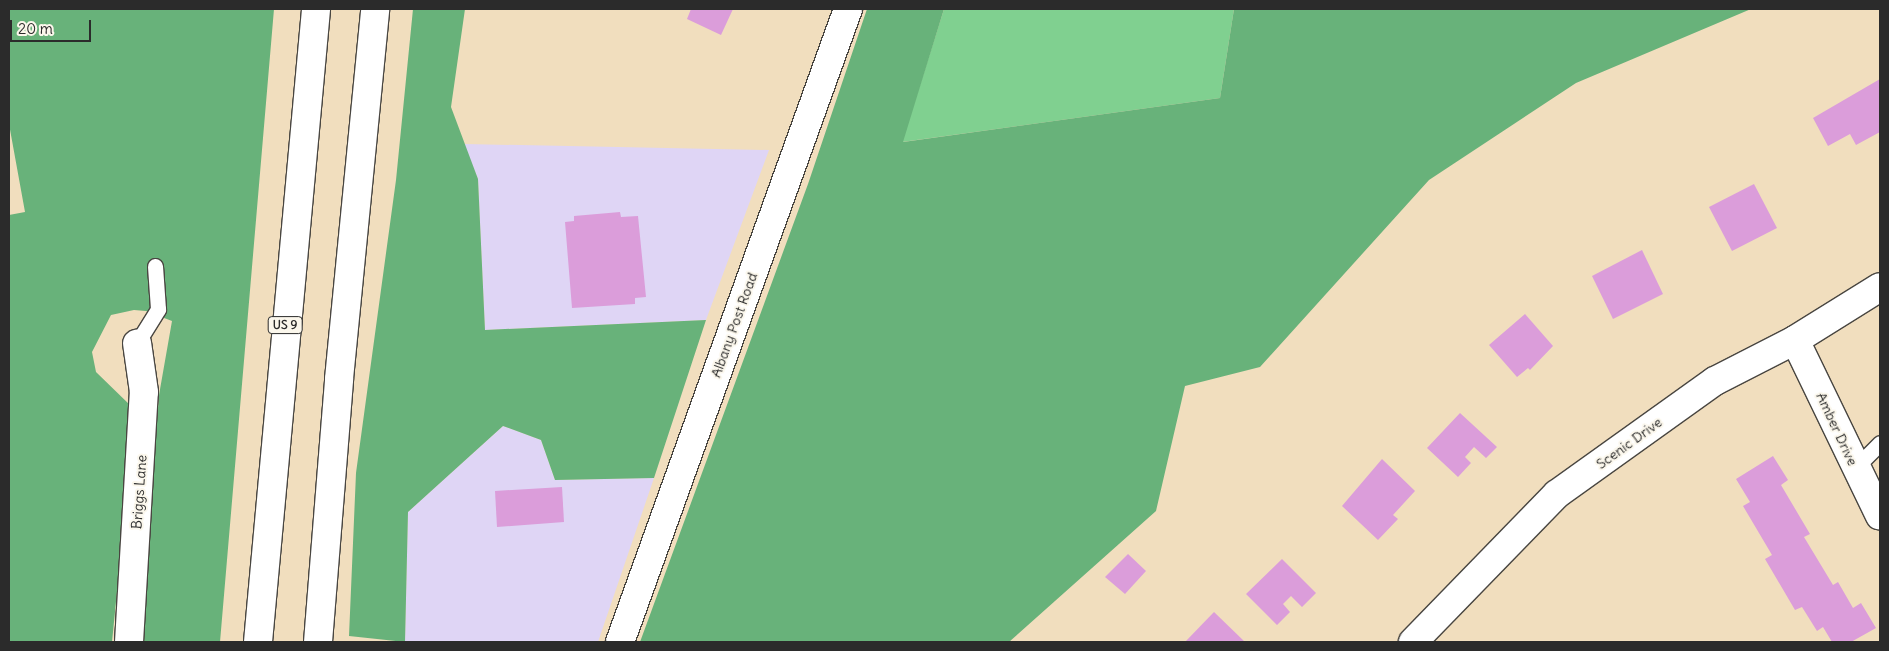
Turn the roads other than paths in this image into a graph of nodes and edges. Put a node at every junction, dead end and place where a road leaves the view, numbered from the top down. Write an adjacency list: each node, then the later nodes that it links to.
1 (316, 9): 12 (main road, US 9)
2 (375, 9): 13 (main road)
3 (848, 9): 14 (main road, Albany Post Road)
4 (155, 266): 7 (lane)
5 (1880, 287): 6 (main road, Scenic Drive)
6 (1795, 340): 9 (main road, Amber Drive); 15 (main road, Scenic Drive)
7 (137, 343): 11 (main road, Briggs Lane)
8 (1880, 443): 9 (lane)
9 (1855, 468): 10 (main road, Amber Drive)
10 (1880, 516)
11 (129, 642)
12 (258, 642)
13 (318, 642)
14 (620, 642)
15 (1413, 642)

